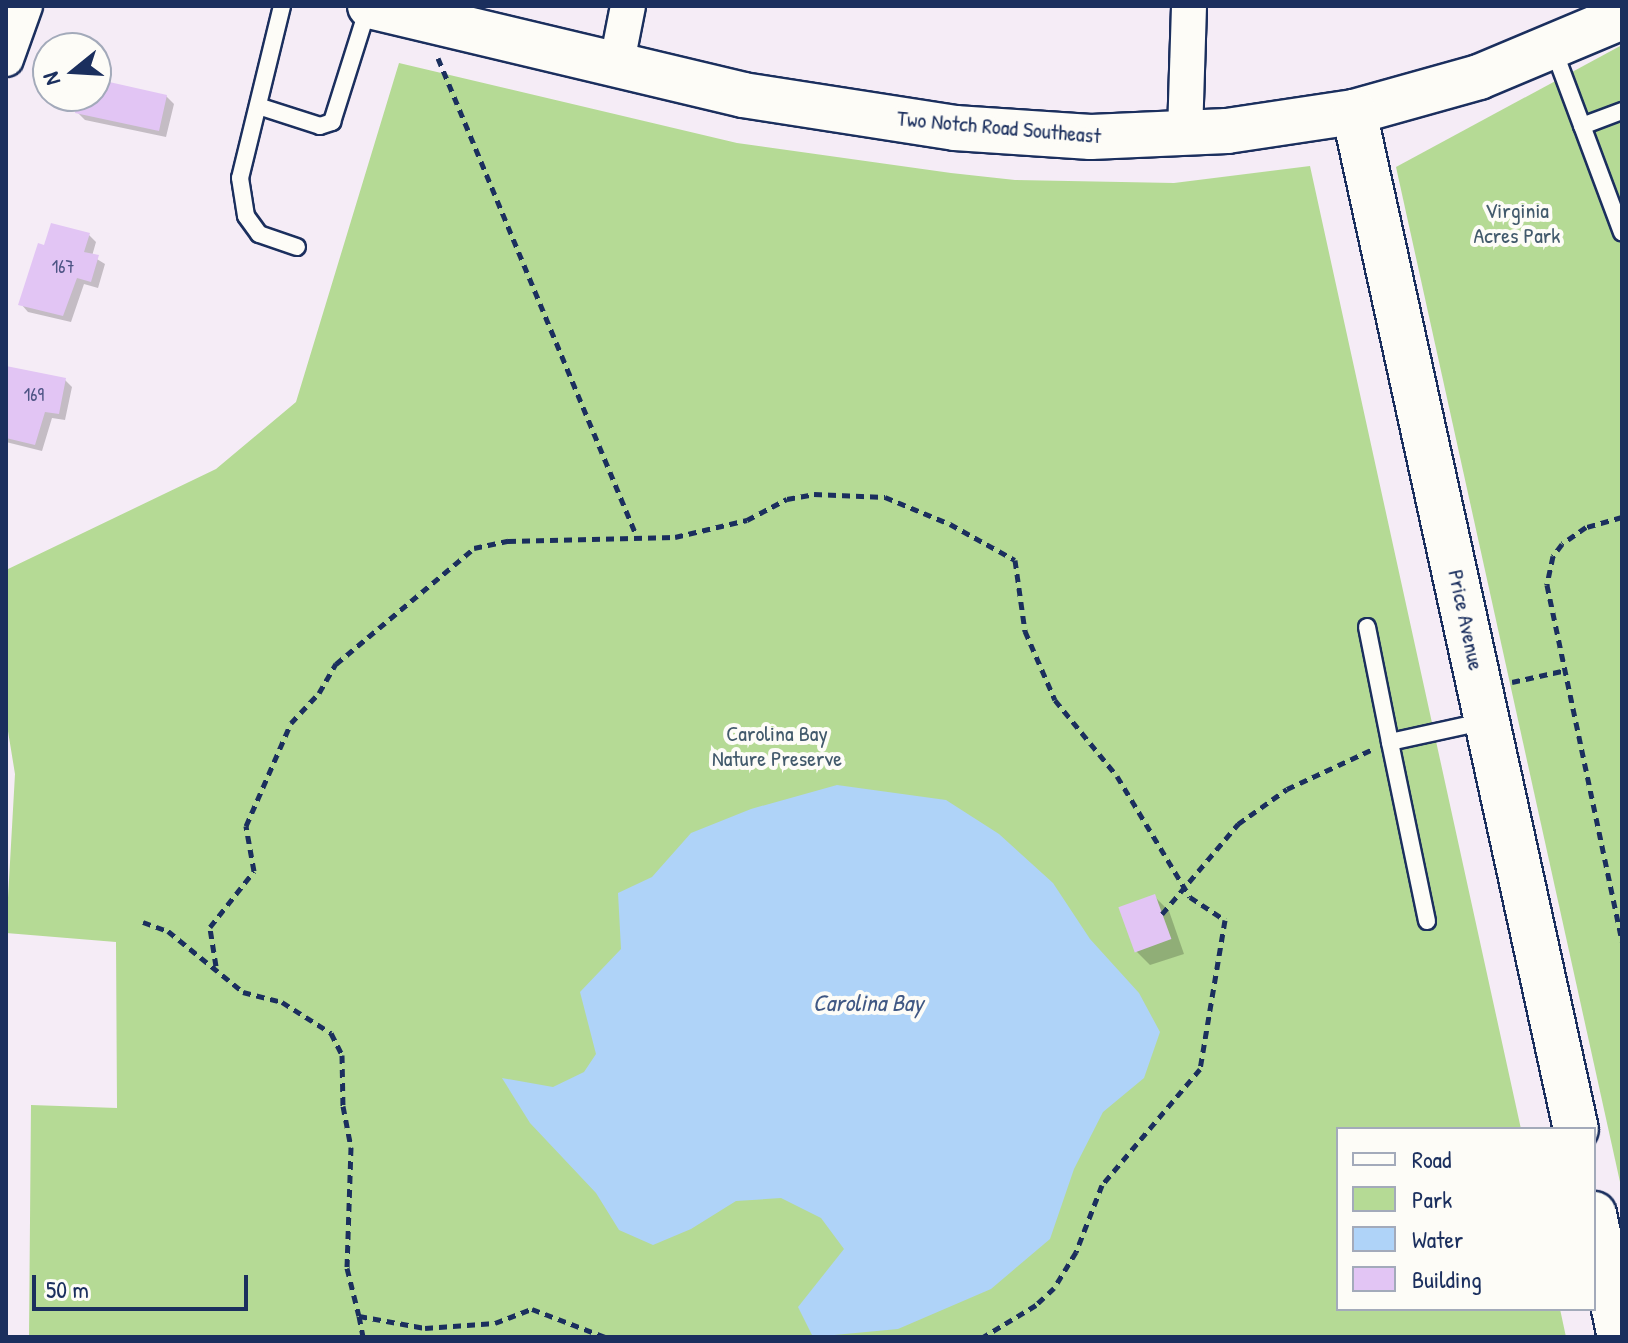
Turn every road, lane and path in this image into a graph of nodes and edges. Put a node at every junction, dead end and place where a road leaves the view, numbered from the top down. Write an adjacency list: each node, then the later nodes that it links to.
1 (25, 6): 9 (street)
2 (282, 6): 11 (lane)
3 (369, 6): 7 (street, Two Notch Road Southeast); 11 (lane)
4 (628, 6): 10 (street)
5 (1189, 6): 15 (street)
6 (1618, 15): 8 (street, Two Notch Road Southeast)
7 (430, 21): 10 (street, Two Notch Road Southeast); 19 (path)
8 (1553, 48): 13 (street, Two Notch Road Southeast); 14 (lane)
9 (6, 59)
10 (616, 67): 15 (street, Two Notch Road Southeast)
11 (258, 106): 17 (lane)
12 (1622, 111): 14 (lane)
13 (1354, 112): 15 (street, Two Notch Road Southeast); 21 (street, Price Avenue)
14 (1582, 126): 16 (lane)
15 (1185, 134)
16 (1622, 233)
17 (297, 247)
18 (1622, 517): 27 (path)
19 (637, 537): 23 (path); 28 (path)
20 (1367, 627): 22 (lane)
21 (1488, 720): 22 (lane); 29 (street, Price Avenue)
22 (1390, 742): 23 (path); 25 (lane)
23 (1183, 886): 24 (path); 34 (path)
24 (1162, 914)
25 (1427, 921)
26 (143, 922): 28 (path)
27 (1622, 941)
28 (216, 966): 31 (path)
29 (1576, 1127)
30 (1596, 1223): 35 (street)
31 (359, 1316): 32 (path); 33 (path)
32 (363, 1337)
33 (605, 1337)
34 (983, 1337)
35 (1620, 1337)

